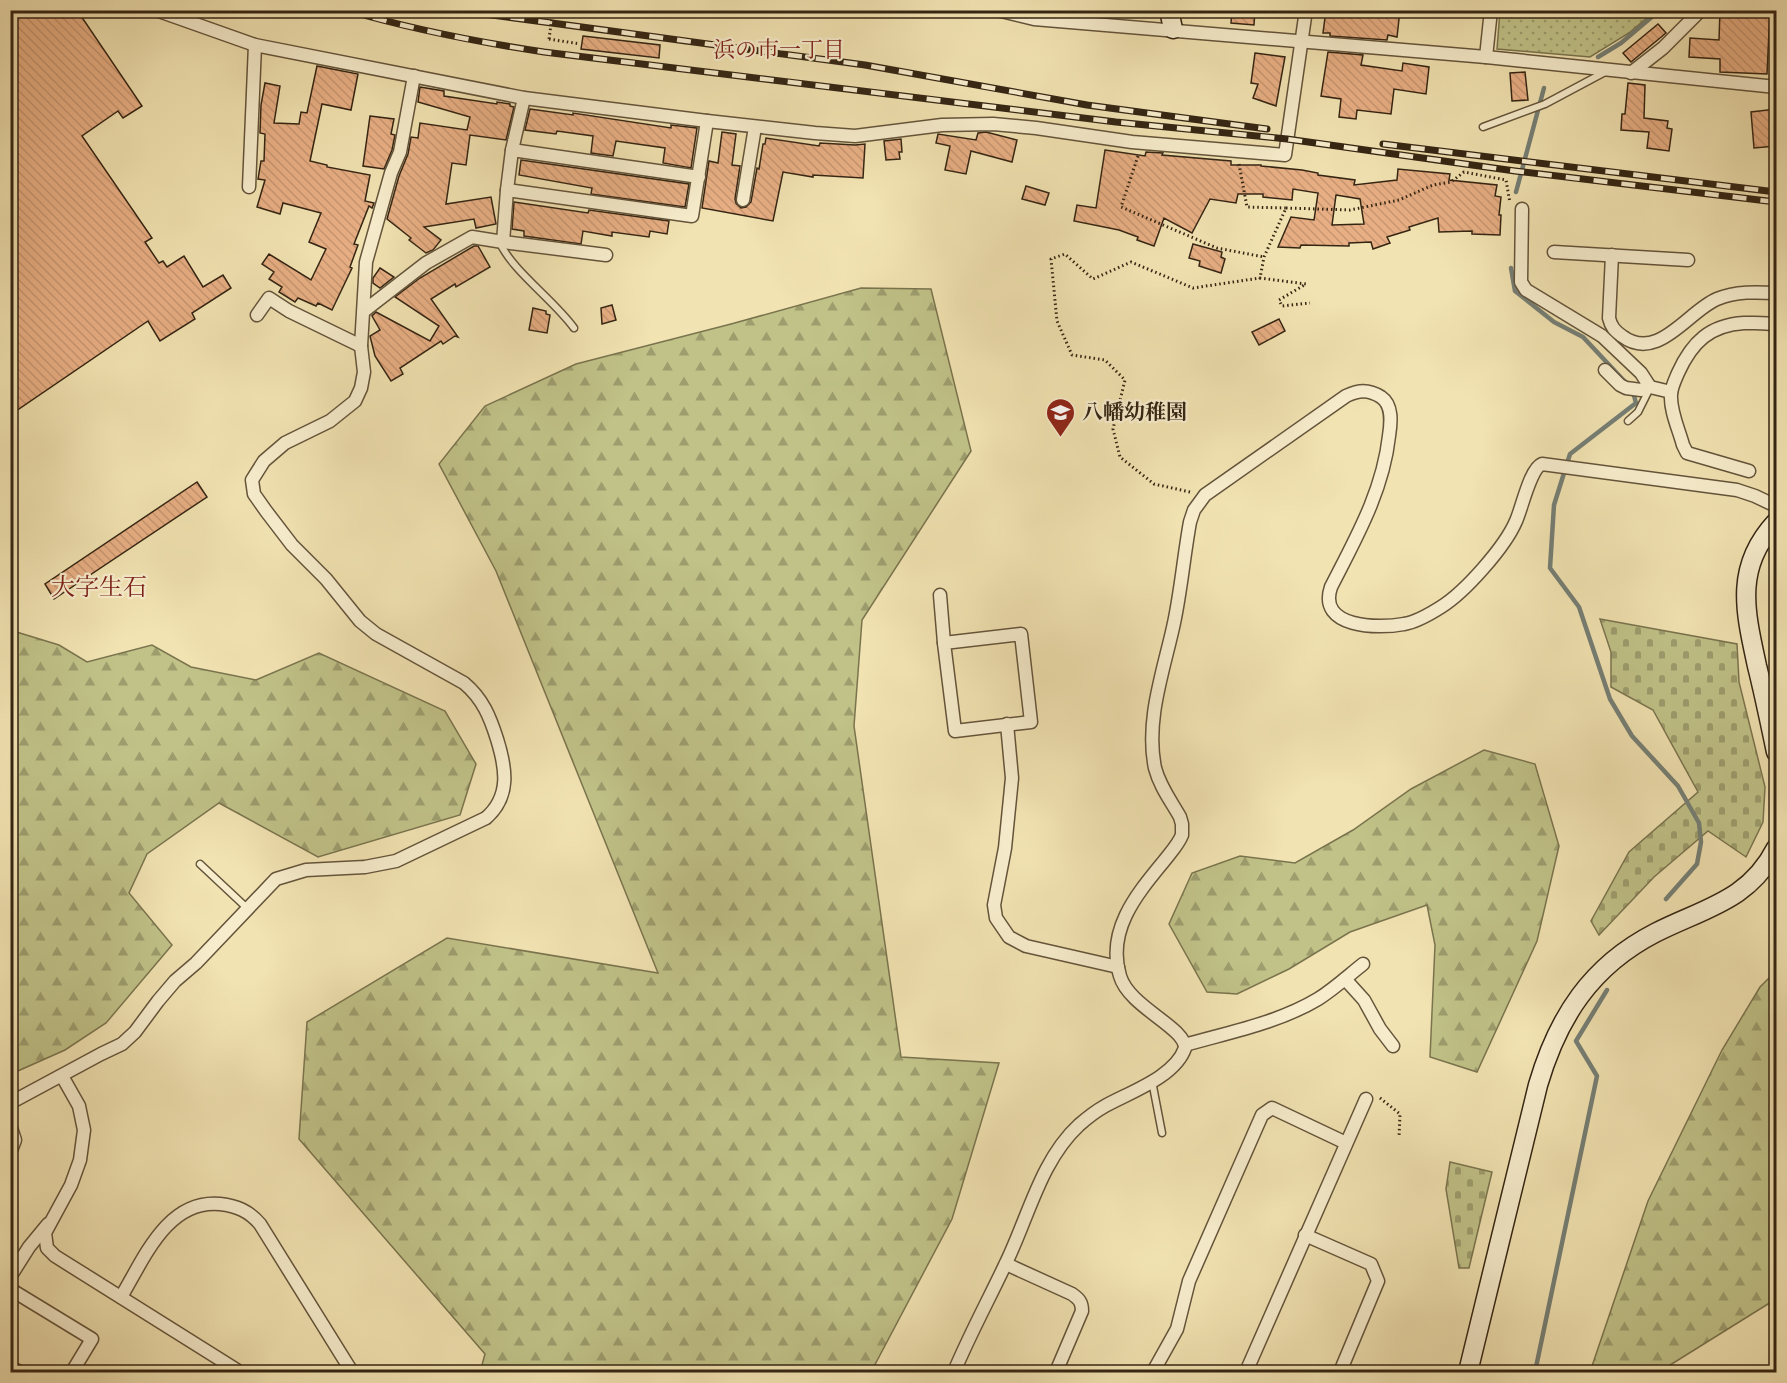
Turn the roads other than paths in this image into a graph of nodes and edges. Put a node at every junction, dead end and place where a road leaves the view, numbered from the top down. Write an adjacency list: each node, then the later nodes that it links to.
1 (156, 10): 9 (street)
2 (997, 10): 7 (street)
3 (1169, 10): 7 (street)
4 (1306, 10): 8 (street)
5 (1491, 10): 10 (street)
6 (1701, 10): 12 (street)
7 (1173, 29): 8 (street)
8 (1303, 41): 10 (street); 17 (street)
9 (255, 45): 13 (street); 21 (street)
10 (1486, 57): 11 (street)
11 (1608, 70): 12 (street); 18 (lane)
12 (1631, 73): 14 (street)
13 (414, 76): 15 (street); 31 (street)
14 (1776, 87)
15 (524, 98): 16 (street); 19 (street)
16 (707, 122): 17 (street); 20 (street)
17 (755, 127): 23 (street)
18 (1483, 127)
19 (512, 150): 20 (street); 22 (street)
20 (699, 177): 22 (street)
21 (249, 187)
22 (507, 190): 25 (street)
23 (743, 200)
24 (1522, 209): 37 (street)
25 (501, 241): 27 (street); 31 (street); 34 (lane)
26 (1554, 252): 28 (street)
27 (606, 255)
28 (1612, 255): 29 (street); 30 (street)
29 (1688, 260)
30 (1776, 293)
31 (364, 311): 35 (street)
32 (257, 315): 35 (street)
33 (1776, 325): 38 (street)
34 (574, 328)
35 (361, 346): 49 (street)
36 (1605, 370): 37 (street)
37 (1646, 389): 38 (street); 39 (lane)
38 (1671, 392): 40 (street)
39 (1628, 421)
40 (1749, 471)
41 (1776, 506): 51 (street)
42 (1776, 522): 46 (street)
43 (940, 595): 44 (street)
44 (944, 643): 45 (street); 45 (street)
45 (1007, 724): 51 (street)
46 (1776, 752)
47 (1776, 848): 79 (street)
48 (200, 864): 49 (lane)
49 (247, 908): 55 (street)
50 (1363, 964): 52 (street)
51 (1118, 967): 53 (street)
52 (1345, 979): 53 (street); 54 (street)
53 (1185, 1045): 56 (street)
54 (1393, 1046)
55 (62, 1076): 58 (street); 63 (street)
56 (1152, 1082): 60 (lane); 65 (street)
57 (1366, 1099): 61 (street)
58 (10, 1103)
59 (10, 1125): 62 (street)
60 (1162, 1133)
61 (1346, 1143): 64 (street); 76 (street)
62 (10, 1153)
63 (49, 1223): 66 (street); 68 (street)
64 (1305, 1235): 77 (street); 78 (street)
65 (1006, 1264): 74 (street); 75 (street)
66 (10, 1277)
67 (10, 1289): 71 (street)
68 (121, 1298): 72 (street); 73 (street)
69 (10, 1366): 70 (street)
70 (20, 1372)
71 (72, 1372)
72 (240, 1372)
73 (352, 1372)
74 (954, 1372)
75 (1056, 1372)
76 (1153, 1372)
77 (1246, 1372)
78 (1340, 1372)
79 (1468, 1372)

